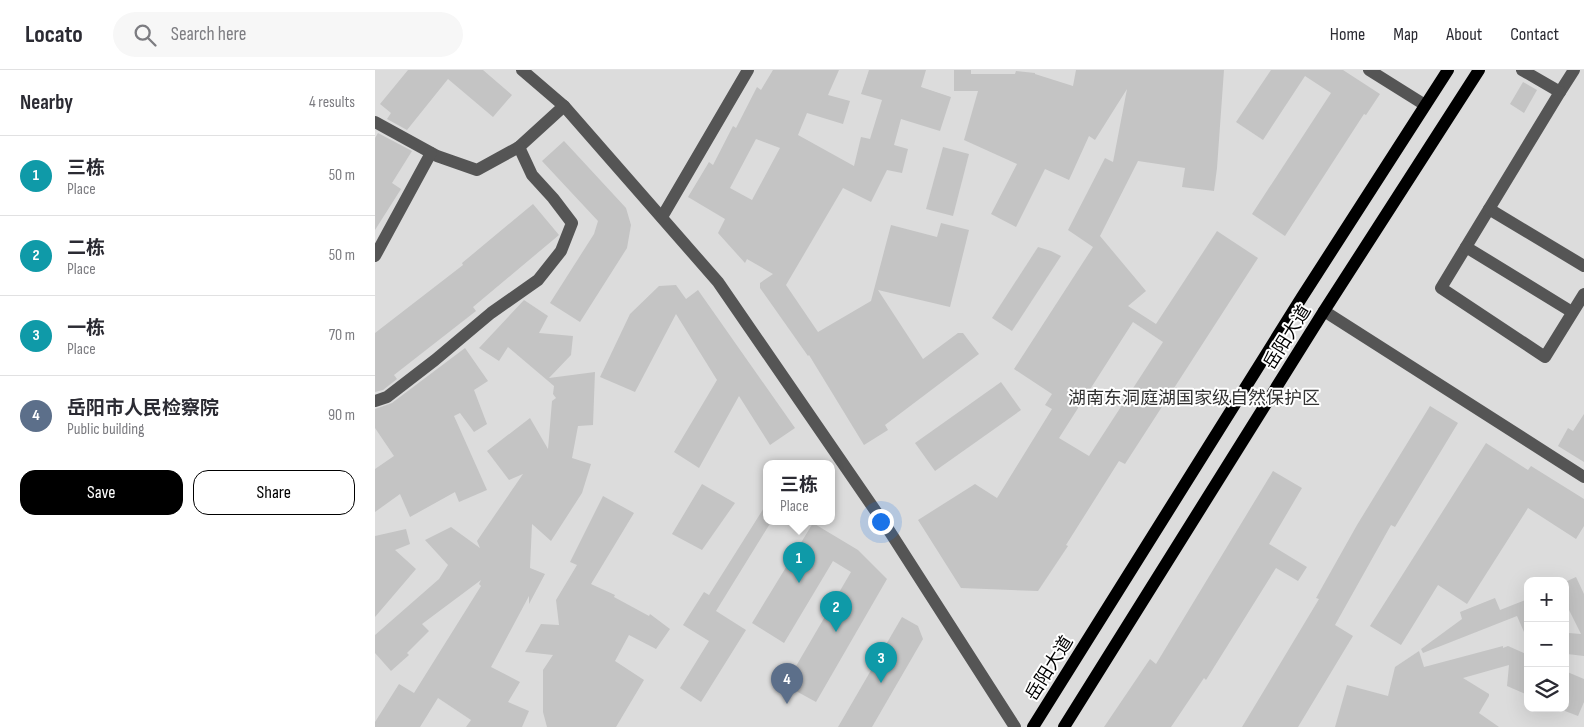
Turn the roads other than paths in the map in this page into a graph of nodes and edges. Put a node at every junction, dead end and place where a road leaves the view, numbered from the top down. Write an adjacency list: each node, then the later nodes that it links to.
1 (522, 70): 10 (street)
2 (748, 70): 15 (street)
3 (1369, 70): 9 (street)
4 (1448, 70): 9 (main road, 岳阳大道)
5 (1479, 70): 20 (main road, 岳阳大道)
6 (1522, 70): 8 (street)
7 (1574, 70): 8 (street)
8 (1560, 92): 14 (street)
9 (1425, 105): 25 (main road, 岳阳大道)
10 (564, 106): 12 (street); 15 (street)
11 (375, 122): 13 (street)
12 (519, 147): 13 (street); 22 (street)
13 (431, 153): 17 (street)
14 (1489, 209): 16 (street); 18 (street)
15 (662, 217): 24 (street)
16 (1466, 247): 21 (street); 21 (street)
17 (375, 256)
18 (1584, 266)
19 (1584, 294): 21 (street)
20 (1324, 311): 23 (street); 26 (main road, 岳阳大道)
21 (1572, 312)
22 (375, 401)
23 (1584, 477)
24 (1015, 727)
25 (1033, 727)
26 (1065, 727)

